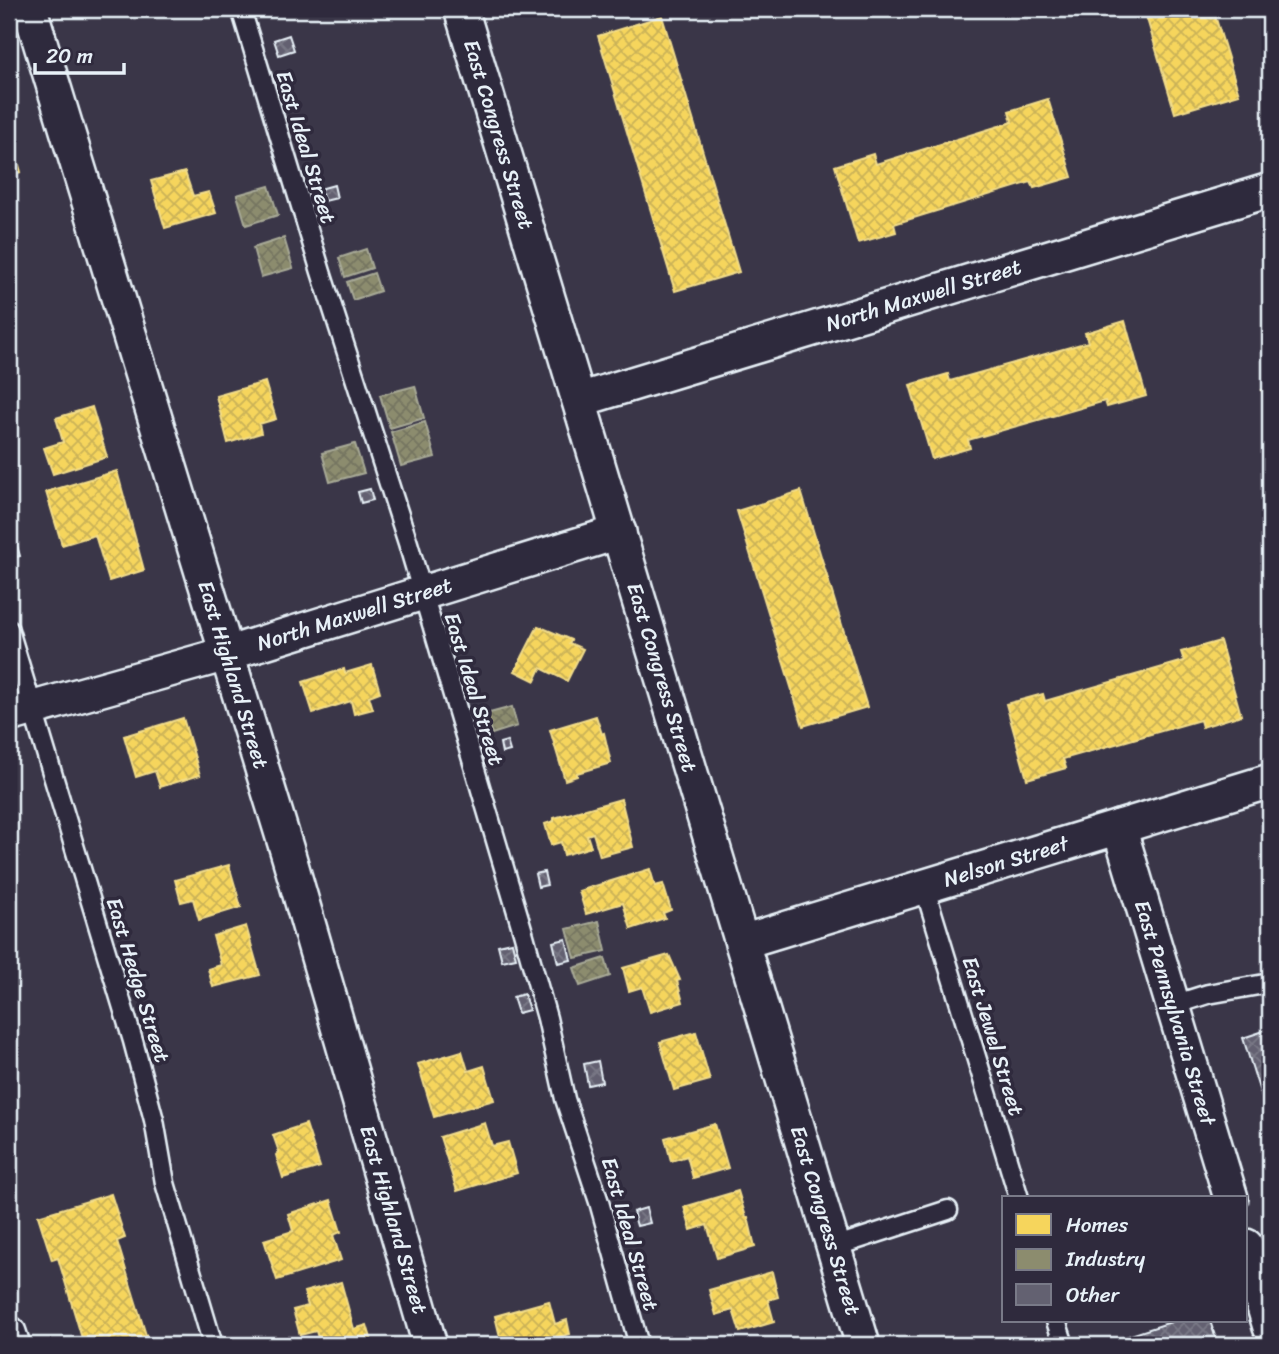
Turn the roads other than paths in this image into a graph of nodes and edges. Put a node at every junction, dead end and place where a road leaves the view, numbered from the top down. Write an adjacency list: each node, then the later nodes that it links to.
1 (30, 9): 9 (street, East Highland Street)
2 (241, 9): 7 (lane, East Ideal Street)
3 (461, 9): 5 (street, East Congress Street)
4 (1270, 190): 5 (street, North Maxwell Street)
5 (579, 400): 6 (street, East Congress Street)
6 (619, 532): 7 (street, North Maxwell Street); 14 (street, East Congress Street)
7 (421, 593): 9 (street, North Maxwell Street); 28 (lane, East Ideal Street)
8 (9, 630): 10 (lane, East Hedge Street)
9 (226, 654): 10 (street, North Maxwell Street); 27 (street, East Highland Street)
10 (20, 712): 26 (lane, East Hedge Street)
11 (1270, 781): 12 (street, Nelson Street)
12 (1119, 827): 13 (street, Nelson Street); 16 (street, East Pennsylvania Street)
13 (924, 887): 14 (street, Nelson Street); 17 (lane, East Jewel Street)
14 (742, 942): 20 (street, East Congress Street)
15 (1270, 983): 16 (lane)
16 (1173, 1005): 18 (street, East Pennsylvania Street)
17 (1018, 1196)
18 (1230, 1196)
19 (948, 1210): 20 (lane)
20 (834, 1247): 29 (street, East Congress Street)
21 (1248, 1253): 23 (street)
22 (1056, 1322): 30 (lane)
23 (1270, 1327)
24 (9, 1333): 25 (street)
25 (13, 1345)
26 (213, 1345)
27 (430, 1345)
28 (639, 1345)
29 (863, 1345)
30 (1064, 1345)

